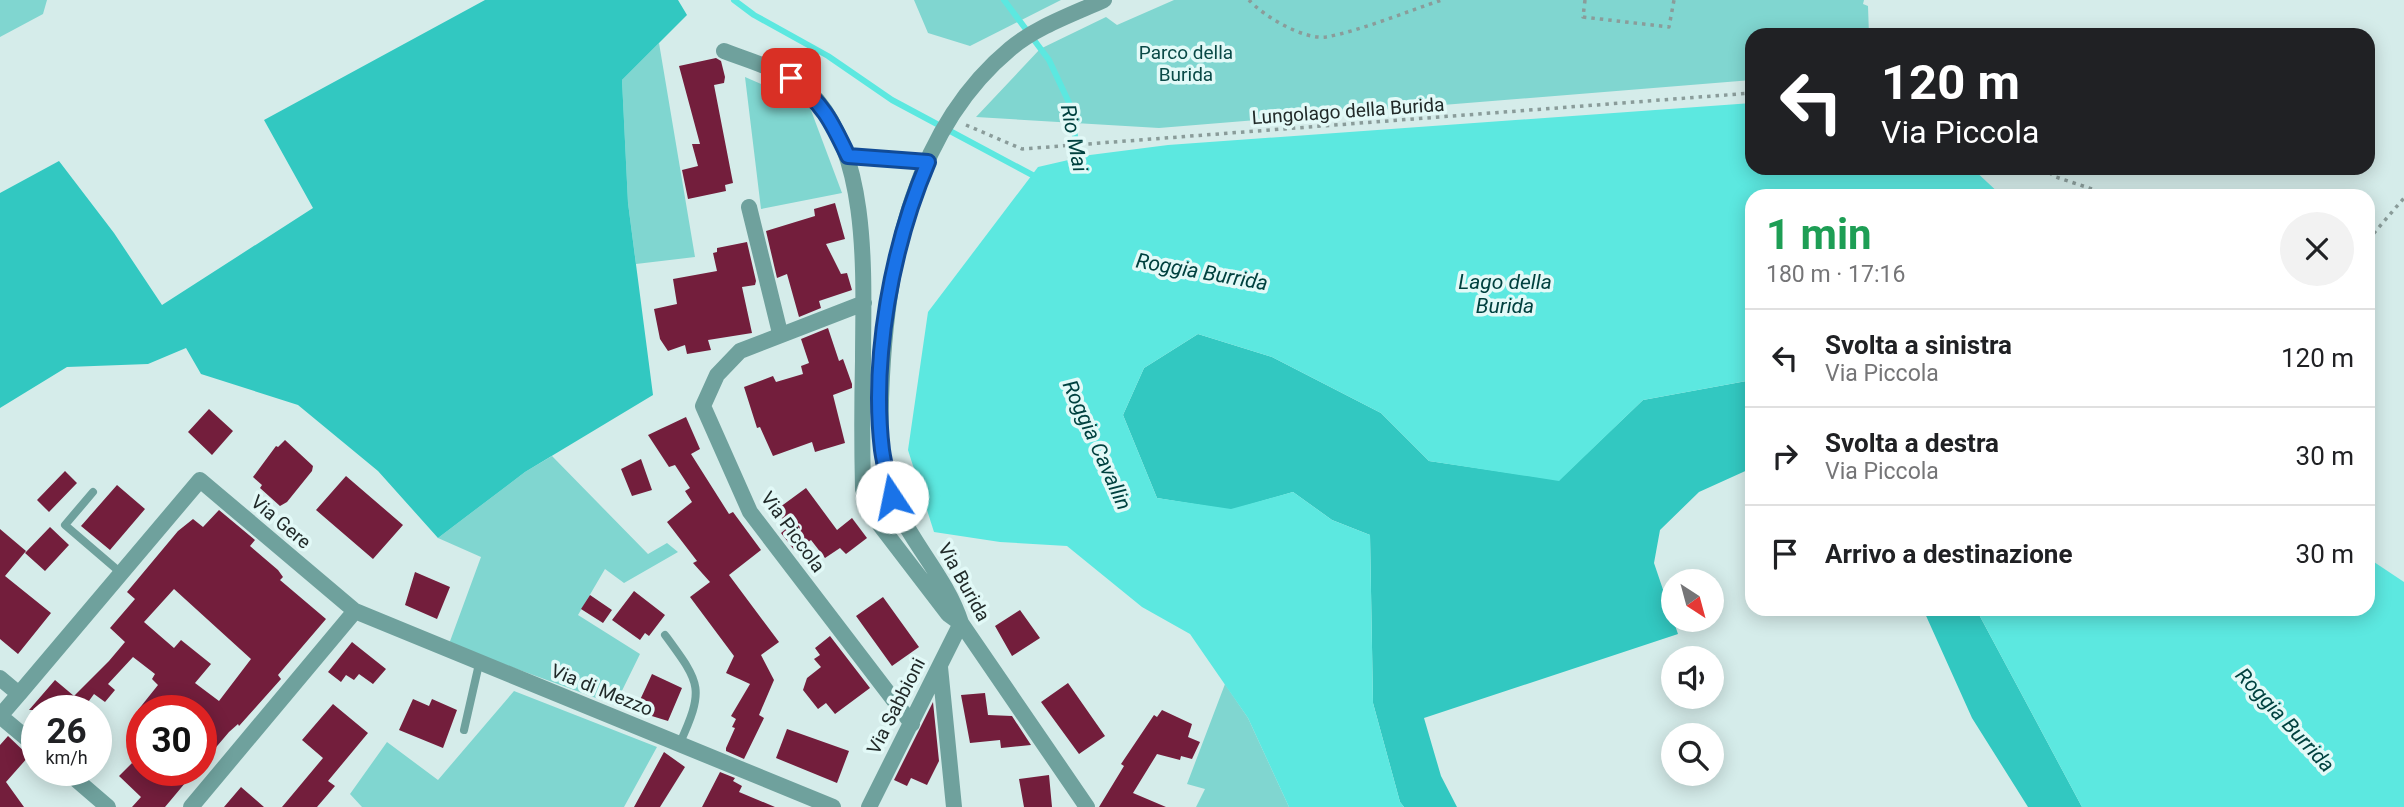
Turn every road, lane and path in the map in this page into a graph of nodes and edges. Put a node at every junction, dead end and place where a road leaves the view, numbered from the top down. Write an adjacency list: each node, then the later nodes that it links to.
1 (1104, 0): 8 (street, Via Burida)
2 (1249, 0): 3 (path)
3 (1441, 0)
4 (1585, 0): 5 (path)
5 (1674, 0)
6 (724, 51): 9 (street)
7 (1745, 94): 8 (path, Lungolago della Burida)
8 (953, 115): 10 (street, Via Burida)
9 (848, 156): 10 (street); 16 (street)
10 (928, 162): 21 (street, Via Burida)
11 (2053, 175): 12 (path)
12 (2092, 189)
13 (2404, 198): 15 (path)
14 (749, 207): 17 (street)
15 (2375, 232)
16 (864, 303): 17 (street, Via Piccola); 21 (street)
17 (780, 333): 27 (street, Via Piccola)
18 (93, 492): 19 (lane)
19 (121, 573): 20 (street, Via Gere); 26 (street, Via Gere)
20 (355, 611): 23 (street, Via di Mezzo); 33 (street)
21 (961, 623): 24 (street, Via Sabbioni); 37 (street, Via Burida)
22 (665, 635): 30 (lane)
23 (480, 664): 28 (lane); 30 (street, Via di Mezzo)
24 (940, 666): 27 (street, Via Sabbioni); 36 (street)
25 (0, 678): 26 (street)
26 (19, 694): 29 (street, Via Gere)
27 (912, 724): 35 (street, Via Sabbioni)
28 (464, 730)
29 (21, 734)
30 (679, 744): 34 (street, Via di Mezzo)
31 (84, 786): 32 (street)
32 (108, 807)
33 (191, 807)
34 (833, 807)
35 (869, 807)
36 (954, 807)
37 (1087, 807)

